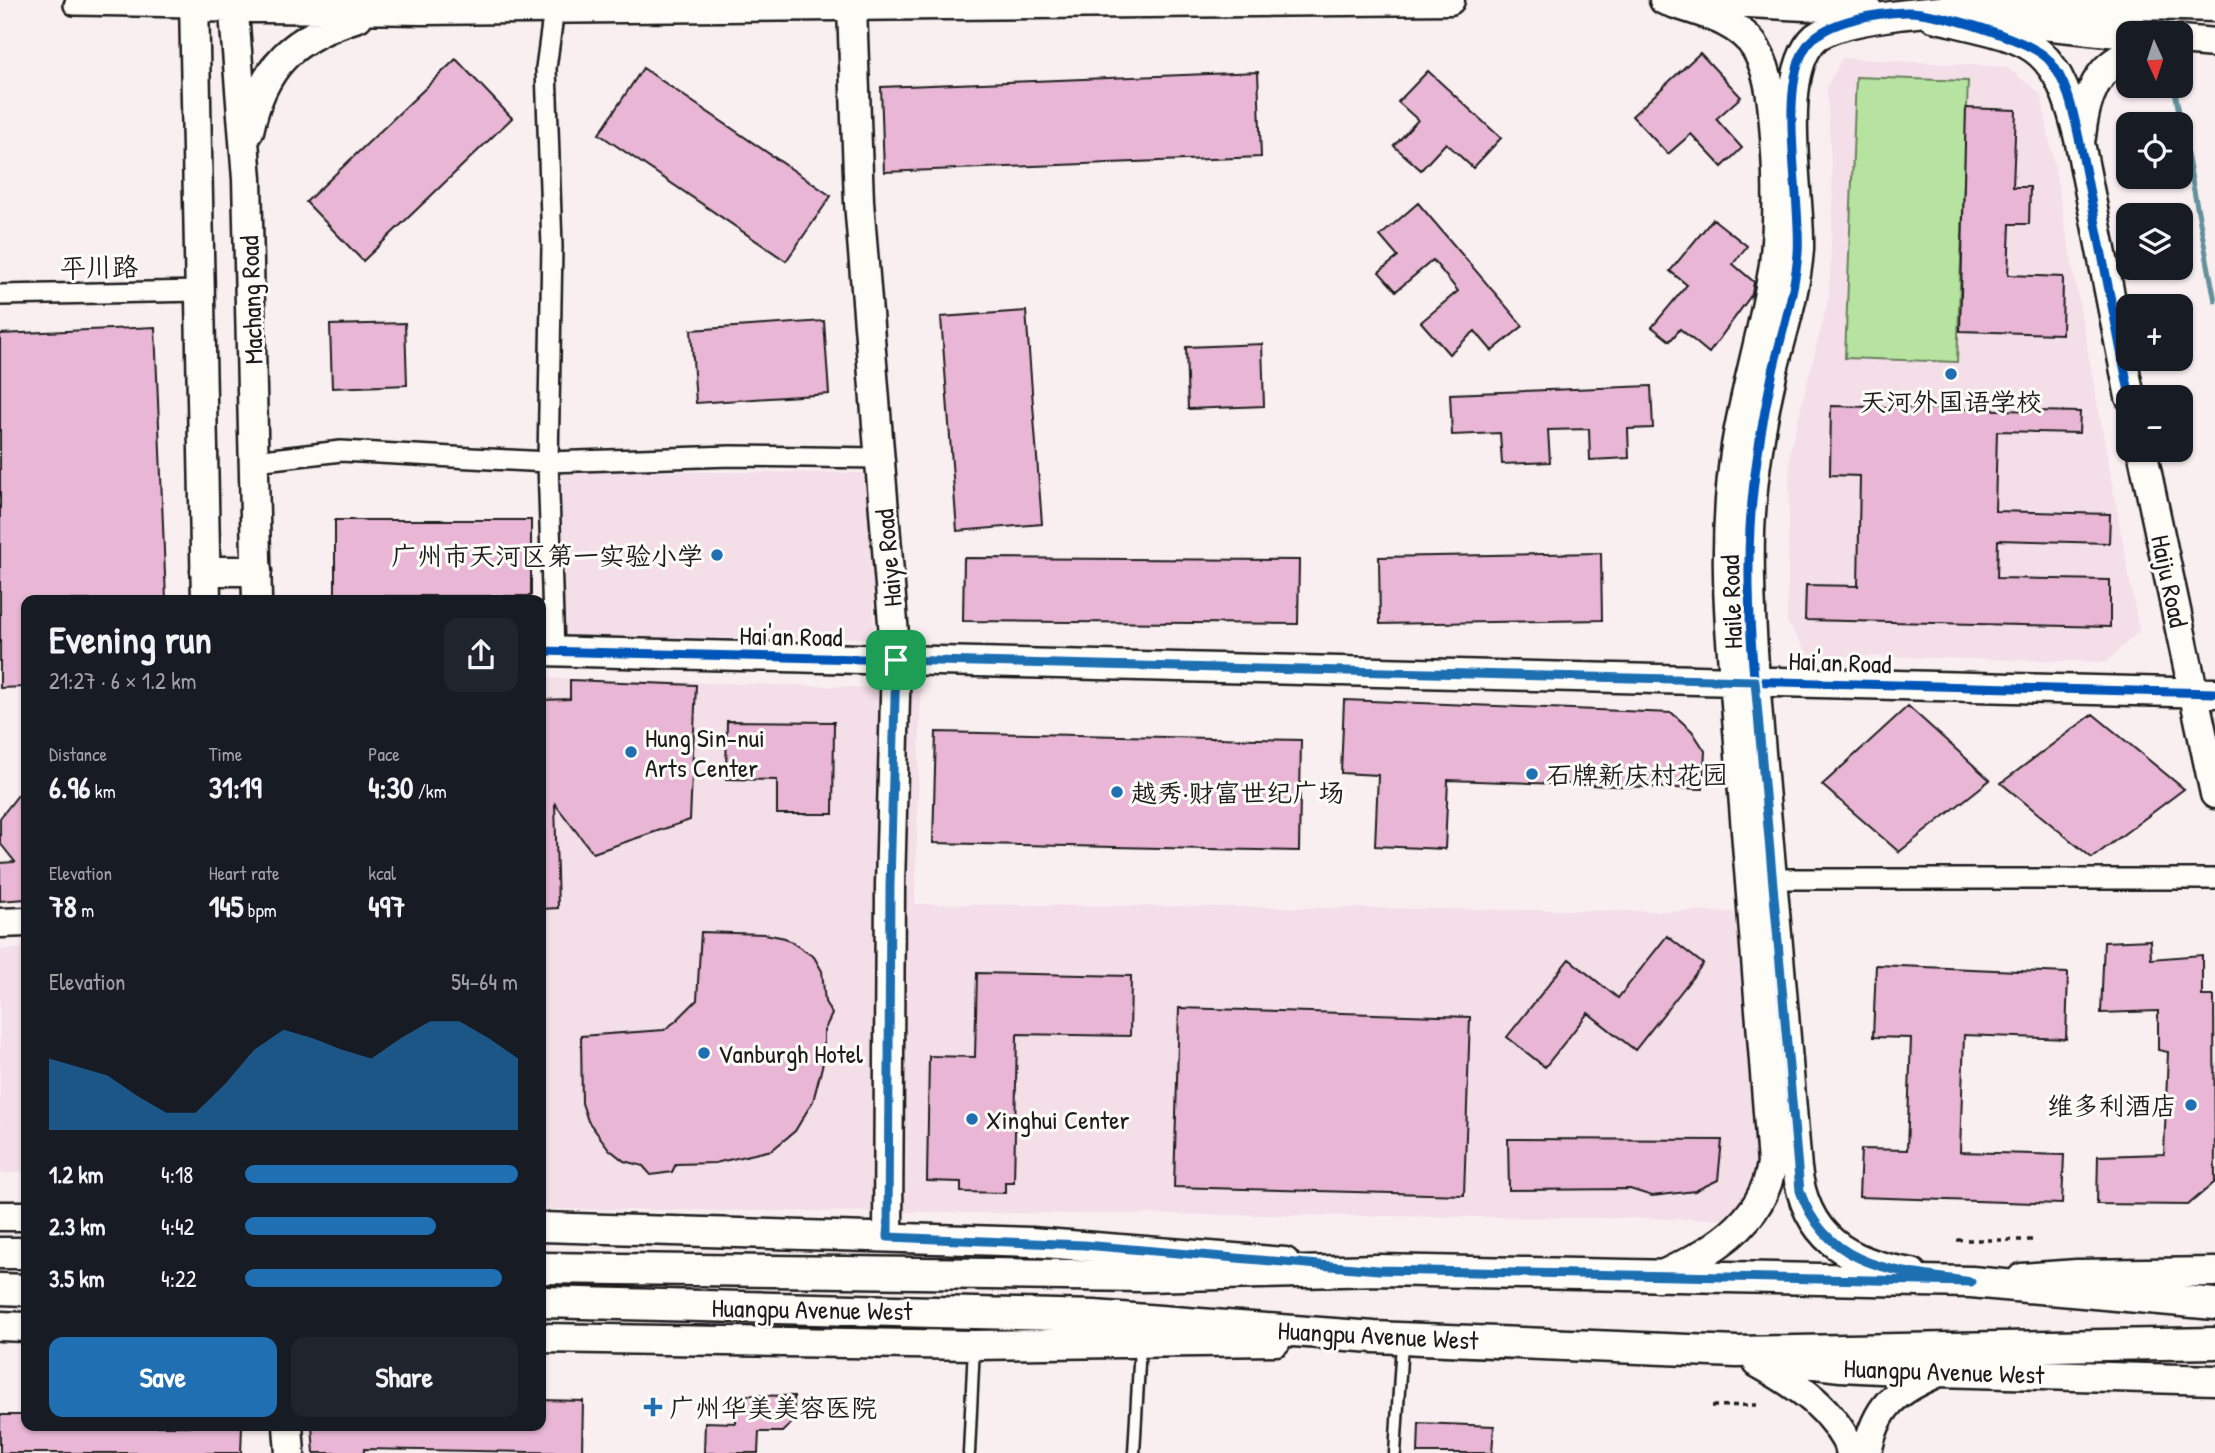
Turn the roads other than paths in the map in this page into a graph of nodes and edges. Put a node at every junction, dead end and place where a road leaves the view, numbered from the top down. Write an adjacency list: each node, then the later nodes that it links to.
1 (1450, 0): 8 (street)
2 (1664, 0): 34 (street, Haile Road)
3 (1677, 0): 12 (street)
4 (195, 3): 5 (street); 7 (street); 17 (street, Machang Road)
5 (233, 4): 6 (street); 18 (street, Machang Road)
6 (311, 4): 11 (street)
7 (74, 5)
8 (852, 6): 10 (street); 24 (street, Haiye Road)
9 (2215, 7): 13 (street)
10 (554, 9): 11 (street); 26 (street)
11 (382, 10): 20 (street)
12 (1910, 11): 13 (street); 19 (street); 34 (street, Haile Road)
13 (2111, 23)
14 (2193, 41): 15 (street)
15 (2215, 43)
16 (2116, 62): 19 (street)
17 (196, 114): 18 (street); 21 (street, Machang Road)
18 (240, 114): 20 (street, Machang Road)
19 (2080, 143): 23 (street)
20 (244, 155): 25 (street, Machang Road)
21 (200, 290): 22 (street, 平川路); 28 (street, Machang Road)
22 (0, 295)
23 (2128, 385)
24 (879, 458): 26 (street); 33 (street, Haiye Road)
25 (255, 461): 26 (street); 29 (street, Machang Road)
26 (548, 462): 32 (street)
27 (2145, 462): 35 (street, Haiju Road)
28 (205, 571): 29 (street); 30 (street, Machang Road)
29 (257, 571): 31 (street, Machang Road)
30 (206, 595)
31 (257, 595)
32 (547, 651): 33 (street, Hai'an Road)
33 (896, 660): 34 (street, Hai'an Road); 44 (street, Haiye Road)
34 (1745, 681): 35 (street, Hai'an Road); 37 (street, Haile Road); 50 (street, Haile Road)
35 (2205, 693): 36 (street, Haiju Road)
36 (2215, 794)
37 (1772, 879): 38 (street); 51 (street, Haile Road)
38 (2215, 879)
39 (21, 922): 40 (street)
40 (0, 923)
41 (0, 1216): 42 (street)
42 (21, 1216)
43 (546, 1227): 44 (street)
44 (888, 1237): 48 (street)
45 (0, 1253): 46 (main road)
46 (21, 1253)
47 (546, 1268): 48 (main road, Huangpu Avenue West)
48 (1378, 1270): 50 (main road, Huangpu Avenue West)
49 (2215, 1272): 51 (street, Huangpu Avenue West)
50 (1658, 1277): 51 (main road, Huangpu Avenue West)
51 (1971, 1282): 55 (main road)
52 (0, 1289): 53 (main road)
53 (21, 1290)
54 (546, 1302): 59 (main road, Huangpu Avenue West)
55 (2215, 1304)
56 (0, 1326): 57 (street)
57 (21, 1327)
58 (546, 1338): 61 (street)
59 (1388, 1338): 62 (street); 63 (main road, Huangpu Avenue West); 70 (lane)
60 (2215, 1343): 63 (main road)
61 (974, 1345): 62 (street); 68 (lane)
62 (1140, 1345): 69 (lane)
63 (1737, 1352): 64 (street, Huangpu Avenue West); 71 (street)
64 (1939, 1372): 65 (street, Huangpu Avenue West); 72 (street)
65 (2215, 1380)
66 (288, 1431): 67 (street)
67 (290, 1453)
68 (969, 1453)
69 (1134, 1453)
70 (1395, 1453)
71 (1852, 1453)
72 (1867, 1453)

